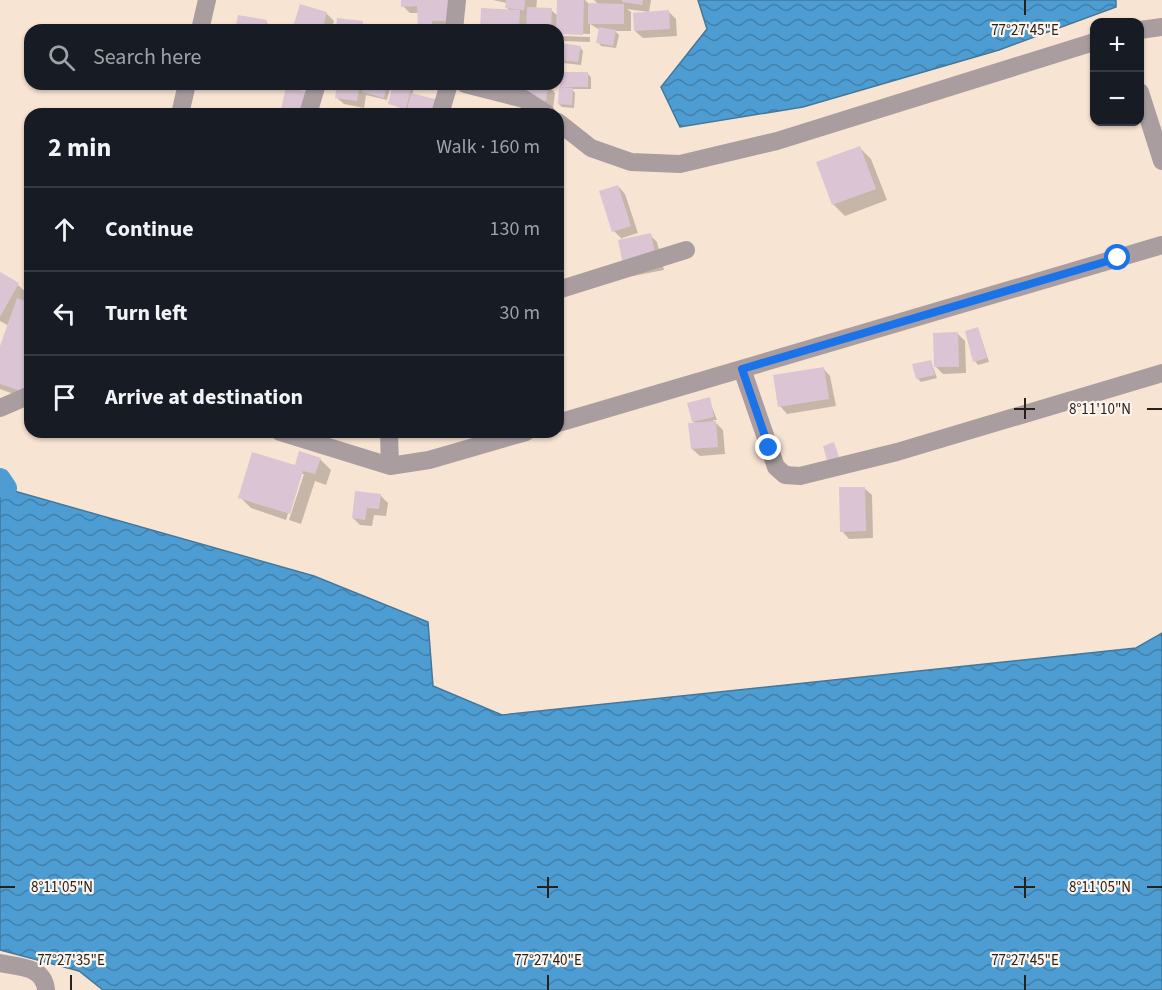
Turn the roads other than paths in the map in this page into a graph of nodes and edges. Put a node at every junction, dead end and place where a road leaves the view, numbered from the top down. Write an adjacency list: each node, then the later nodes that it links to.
1 (207, 0): 3 (street)
2 (457, 0): 4 (street)
3 (201, 24)
4 (455, 24)
5 (1162, 27): 6 (street)
6 (1144, 29)
7 (1090, 44): 17 (street)
8 (186, 90): 13 (street)
9 (315, 90): 14 (street)
10 (447, 90): 15 (street)
11 (489, 90): 16 (street)
12 (1144, 105): 18 (street)
13 (181, 108)
14 (310, 108)
15 (442, 108)
16 (538, 108)
17 (564, 127)
18 (1162, 161)
19 (1162, 245): 22 (street)
20 (686, 250): 21 (street)
21 (564, 288)
22 (742, 369): 23 (street); 26 (street)
23 (1162, 373)
24 (24, 398): 25 (street)
25 (0, 408)
26 (564, 421)
27 (299, 438): 30 (street)
28 (389, 438): 30 (street)
29 (505, 438): 30 (street)
30 (390, 466)
31 (0, 963): 32 (street)
32 (46, 990)

